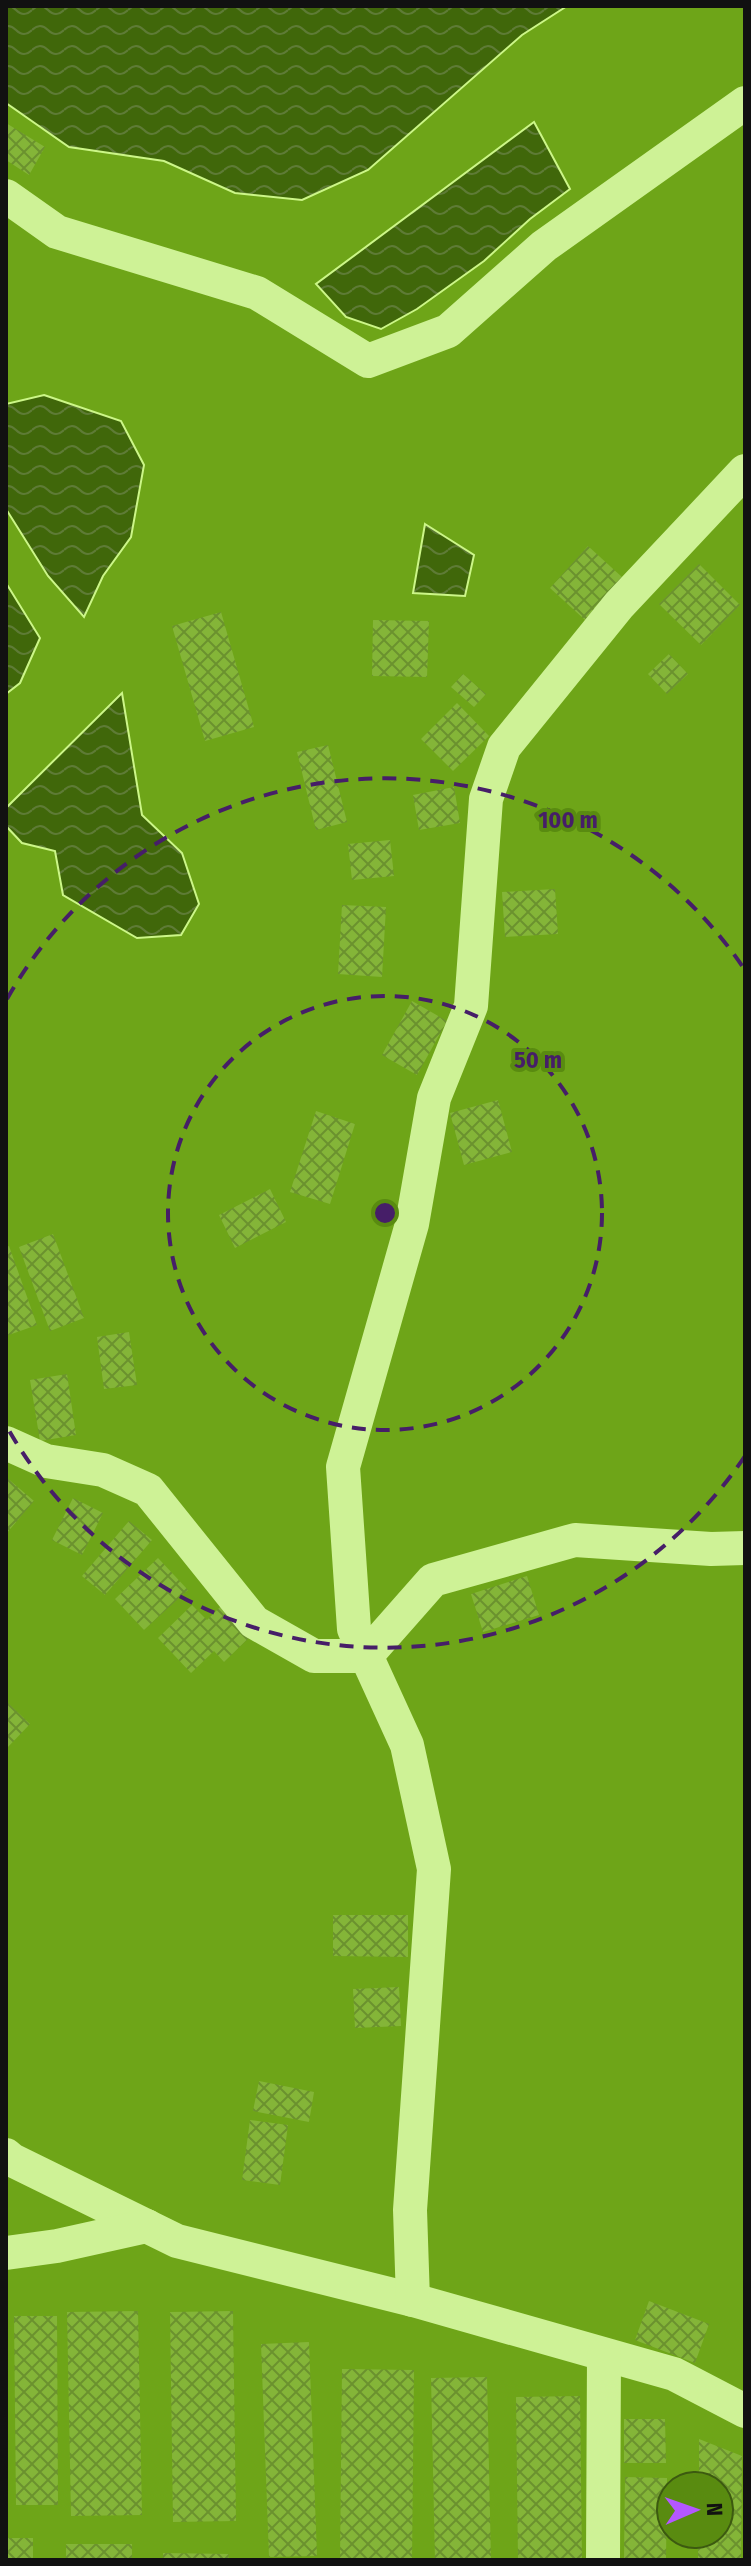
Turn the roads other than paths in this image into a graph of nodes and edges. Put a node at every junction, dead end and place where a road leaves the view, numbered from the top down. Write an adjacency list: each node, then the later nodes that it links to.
1 (745, 103): 2 (street)
2 (6, 196)
3 (745, 471): 6 (street)
4 (6, 1443): 6 (street)
5 (745, 1548): 6 (street)
6 (366, 1656): 10 (street)
7 (6, 2155): 8 (street)
8 (147, 2226): 9 (street); 10 (street)
9 (6, 2253)
10 (413, 2300): 11 (street)
11 (604, 2355): 12 (street); 13 (street)
12 (745, 2411)
13 (603, 2560)

